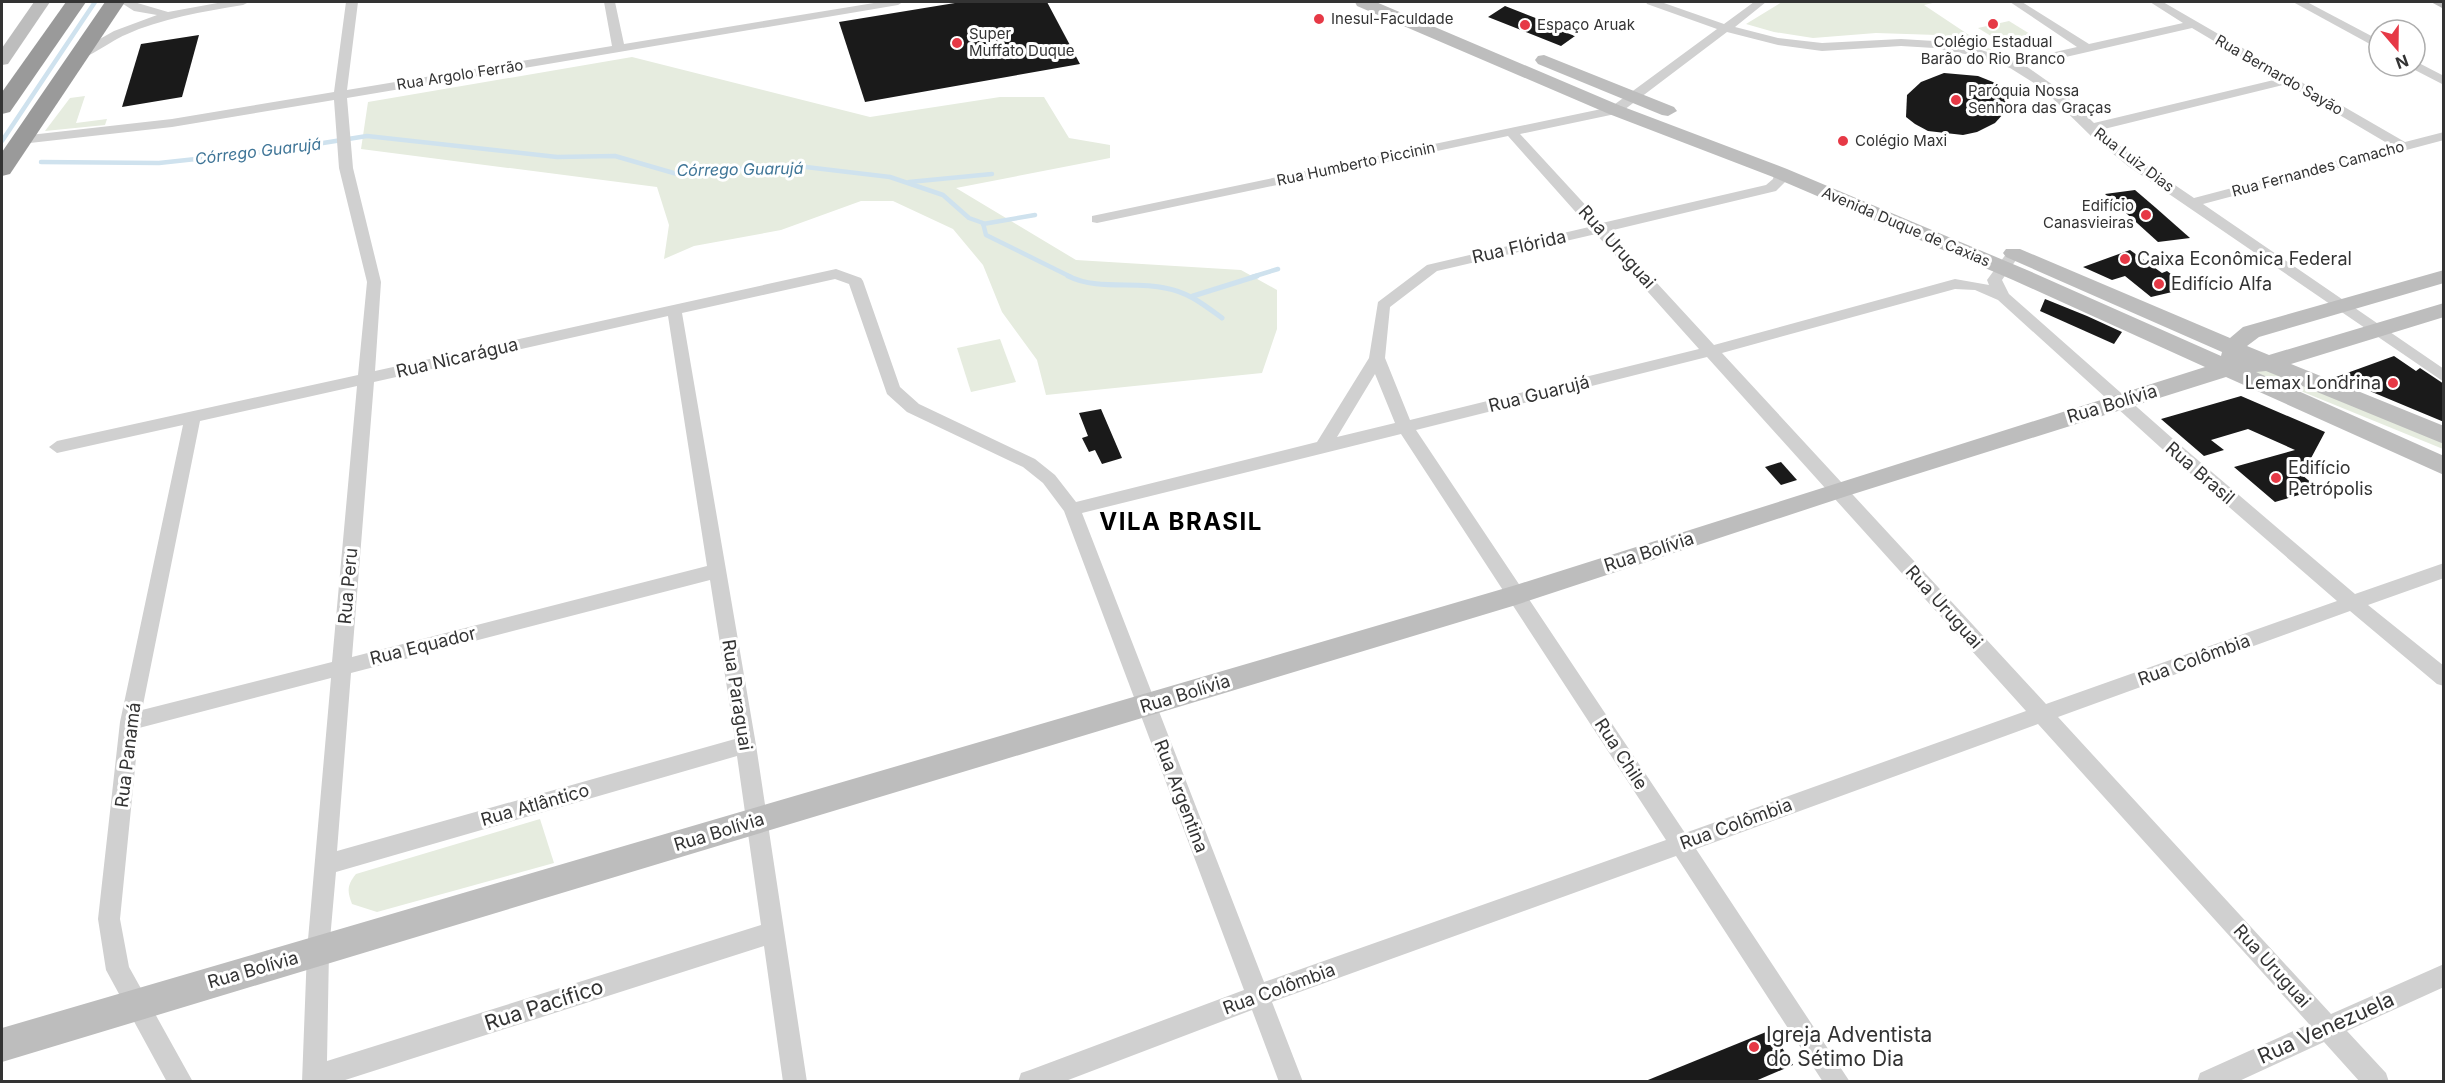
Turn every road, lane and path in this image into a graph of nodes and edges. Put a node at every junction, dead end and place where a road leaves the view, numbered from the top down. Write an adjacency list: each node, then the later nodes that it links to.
1 (42, 2): 27 (main road)
2 (76, 2): 35 (highway)
3 (115, 2): 28 (highway)
4 (126, 2): 18 (street)
5 (243, 2): 18 (street)
6 (352, 2): 33 (street, Rua Peru)
7 (609, 2): 25 (street)
8 (898, 2): 16 (street, Rua Argolo Ferrão)
9 (1363, 2): 19 (main road, Avenida Duque de Caxias)
10 (1651, 2): 21 (street, Rua Luiz Dias)
11 (1761, 2): 21 (street)
12 (2015, 2): 24 (street)
13 (2156, 2): 20 (street, Rua Bernardo Sayão)
14 (2299, 2): 23 (street)
15 (2439, 2): 17 (main road)
16 (871, 4): 25 (street, Rua Argolo Ferrão)
17 (2444, 4)
18 (185, 10): 28 (street)
19 (1405, 10): 22 (main road, Avenida Duque de Caxias); 36 (main road, Avenida Duque de Caxias)
20 (2193, 24): 24 (street); 31 (street, Rua Bernardo Sayão)
21 (1723, 28): 29 (street, Rua Luiz Dias); 34 (street)
22 (1480, 33)
23 (2367, 39)
24 (2087, 48): 29 (street)
25 (619, 49): 33 (street, Rua Argolo Ferrão)
26 (1527, 53): 34 (main road, Avenida Duque de Caxias)
27 (3, 56)
28 (77, 57): 40 (highway)
29 (2014, 65): 37 (street, Rua Luiz Dias)
30 (2427, 72): 32 (street)
31 (2288, 80): 37 (street); 41 (street, Rua Bernardo Sayão)
32 (2444, 81)
33 (340, 94): 40 (street, Rua Argolo Ferrão); 60 (street, Rua Peru)
34 (1633, 97): 36 (street); 43 (main road, Avenida Duque de Caxias)
35 (2, 107)
36 (1615, 110): 38 (street, Rua Humberto Piccinin); 43 (main road, Avenida Duque de Caxias)
37 (2091, 128): 44 (street, Rua Luiz Dias)
38 (1511, 132): 45 (street, Rua Humberto Piccinin); 46 (street, Rua Uruguai)
39 (2444, 136): 41 (street, Rua Fernandes Camacho)
40 (21, 140): 42 (highway)
41 (2403, 147): 44 (street, Rua Fernandes Camacho)
42 (2, 170)
43 (1796, 171): 46 (street, Rua Flórida); 47 (main road, Avenida Duque de Caxias)
44 (2192, 203): 51 (street, Rua Luiz Dias)
45 (1097, 219)
46 (1600, 229): 55 (street, Rua Uruguai); 56 (street, Rua Flórida)
47 (2008, 261): 50 (street); 57 (main road, Avenida Duque de Caxias)
48 (2444, 276): 51 (main road)
49 (856, 281): 52 (street, Rua Nicarágua); 69 (street, Rua Argentina)
50 (2003, 297): 55 (street, Rua Guarujá); 61 (street, Rua Brasil)
51 (2341, 307): 54 (street, Rua Luiz Dias); 57 (main road)
52 (674, 309): 60 (street, Rua Nicarágua); 71 (street, Rua Paraguai)
53 (2444, 310): 54 (main road)
54 (2376, 331): 58 (main road); 59 (street, Rua Luiz Dias)
55 (1711, 351): 63 (street, Rua Guarujá); 68 (street, Rua Uruguai)
56 (1377, 358): 63 (street, Rua Flórida); 66 (street)
57 (2231, 359): 58 (main road); 61 (main road, Rua Bolívia); 67 (main road, Avenida Duque de Caxias)
58 (2268, 363): 64 (main road)
59 (2444, 377)
60 (366, 378): 62 (street, Rua Nicarágua); 74 (street, Rua Peru)
61 (2118, 402): 68 (main road, Rua Bolívia); 73 (street, Rua Brasil)
62 (193, 417): 65 (street, Rua Nicarágua); 78 (street, Rua Panamá)
63 (1405, 427): 66 (street, Rua Guarujá); 72 (street, Rua Chile)
64 (2444, 435)
65 (57, 447)
66 (1323, 447): 69 (street, Rua Guarujá)
67 (2444, 466)
68 (1838, 490): 72 (main road, Rua Bolívia); 77 (street, Rua Uruguai)
69 (1072, 509): 76 (street, Rua Argentina)
70 (2444, 570): 73 (street, Rua Colômbia)
71 (717, 571): 74 (street, Rua Equador); 79 (street, Rua Paraguai)
72 (1516, 595): 76 (main road, Rua Bolívia); 81 (street, Rua Chile)
73 (2351, 603): 75 (street, Rua Brasil); 77 (street, Rua Colômbia)
74 (341, 666): 78 (street, Rua Equador); 82 (street, Rua Peru)
75 (2444, 678)
76 (1146, 705): 80 (main road, Rua Bolívia); 86 (street, Rua Argentina)
77 (2043, 715): 81 (street, Rua Colômbia); 88 (street, Rua Uruguai)
78 (130, 722): 87 (street, Rua Panamá)
79 (746, 745): 80 (street, Rua Paraguai); 82 (street, Rua Atlântico)
80 (756, 821): 83 (street, Rua Paraguai); 84 (main road, Rua Bolívia)
81 (1680, 844): 86 (street, Rua Colômbia); 95 (street, Rua Chile)
82 (324, 865): 84 (street, Rua Peru)
83 (773, 932): 90 (street, Rua Pacífico); 92 (street, Rua Paraguai)
84 (318, 951): 87 (main road, Rua Bolívia); 90 (street, Rua Peru)
85 (2444, 975): 88 (street, Rua Venezuela)
86 (1258, 996): 93 (street, Rua Colômbia); 94 (street, Rua Argentina)
87 (136, 1004): 89 (main road, Rua Bolívia); 91 (street, Rua Panamá)
88 (2328, 1028): 96 (street, Rua Venezuela); 97 (street, Rua Uruguai)
89 (2, 1045)
90 (314, 1079)
91 (181, 1082)
92 (795, 1082)
93 (1030, 1082)
94 (1291, 1082)
95 (1838, 1082)
96 (2209, 1082)
97 (2377, 1082)

